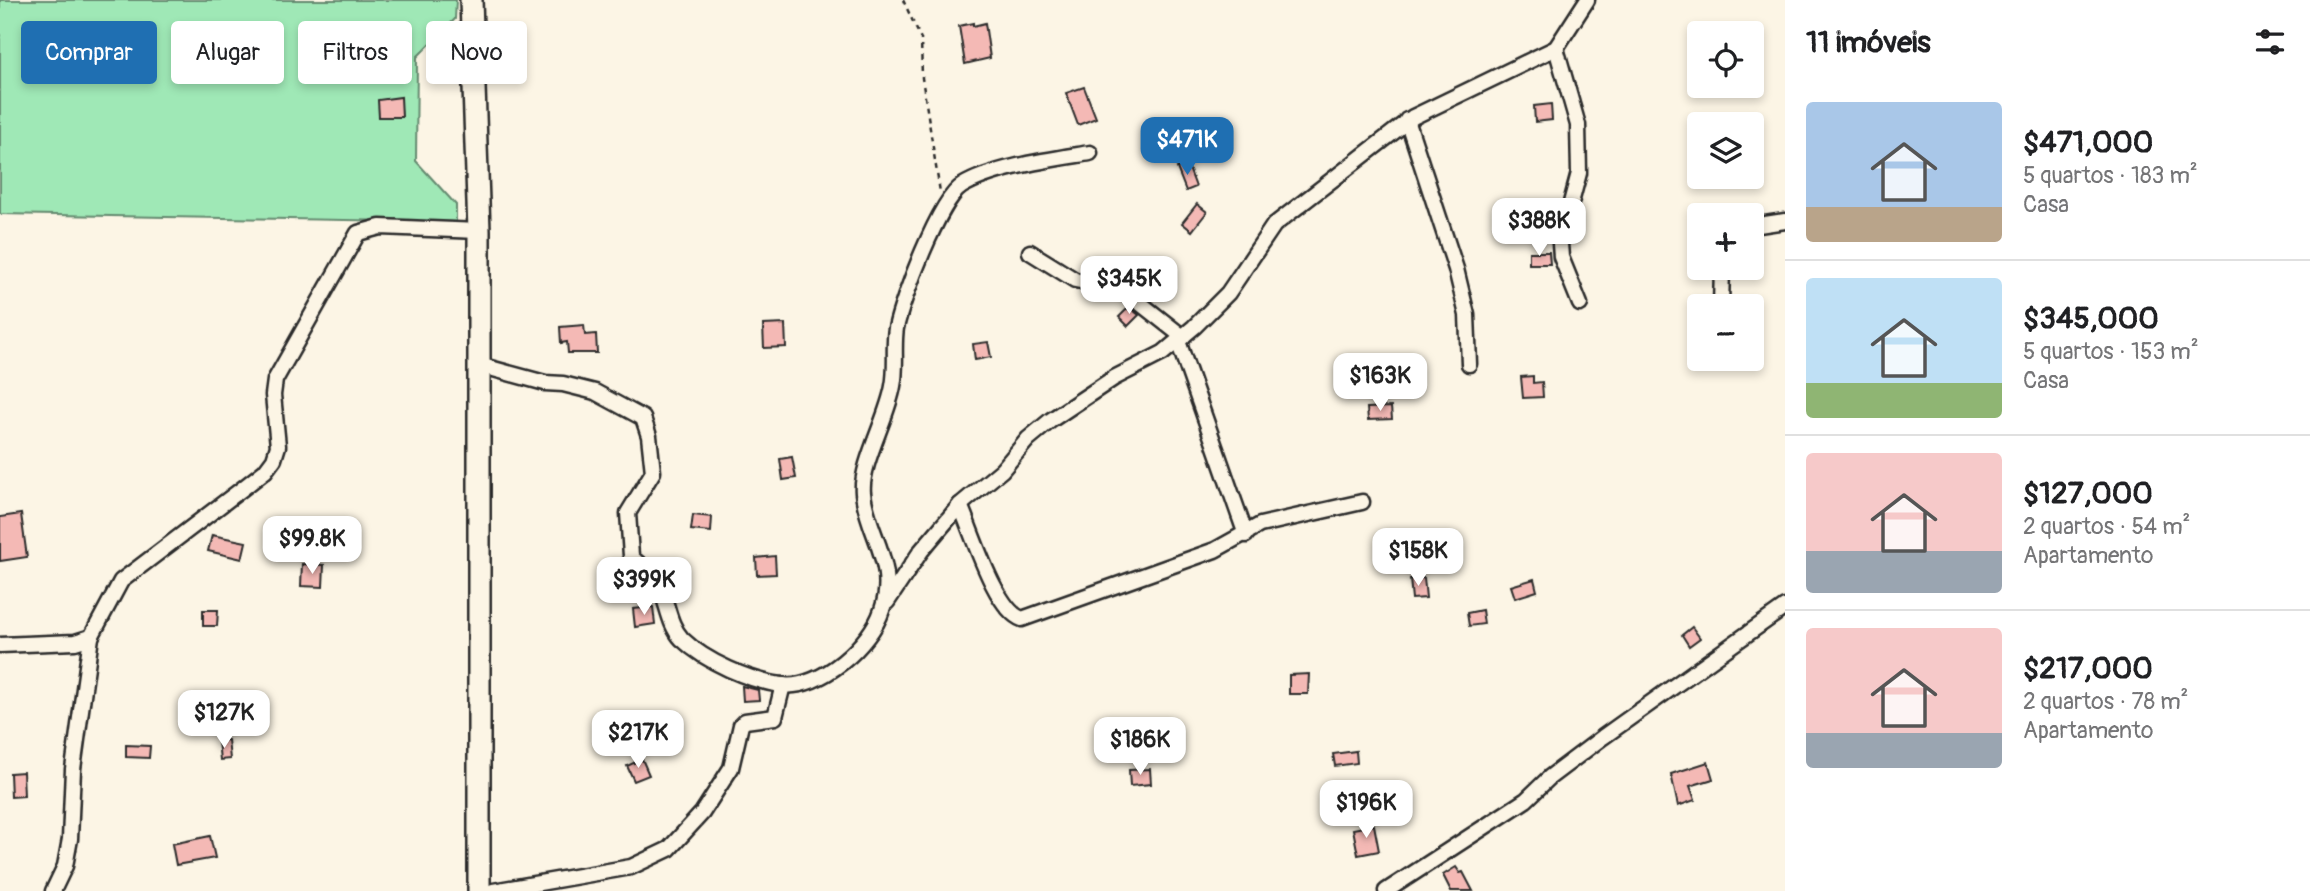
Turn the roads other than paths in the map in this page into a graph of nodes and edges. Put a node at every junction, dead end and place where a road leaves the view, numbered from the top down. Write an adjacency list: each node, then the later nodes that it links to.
1 (471, 0): 8 (street)
2 (1587, 0): 3 (street)
3 (1556, 48): 4 (street); 10 (street)
4 (1407, 120): 11 (street); 12 (street)
5 (1090, 153): 17 (street)
6 (1785, 221): 7 (street)
7 (1764, 224)
8 (479, 231): 13 (street); 21 (street)
9 (1030, 252): 11 (street)
10 (1580, 304)
11 (1180, 339): 15 (street); 16 (street)
12 (1469, 364)
13 (479, 365): 23 (street); 25 (street)
14 (1362, 502): 16 (street)
15 (960, 505): 16 (street); 18 (street)
16 (1247, 535)
17 (883, 557): 18 (street); 20 (street)
18 (913, 563): 20 (street)
19 (1785, 607): 27 (street)
20 (883, 610): 23 (street)
21 (91, 637): 22 (street); 24 (street)
22 (0, 646)
23 (783, 685): 26 (street)
24 (53, 891)
25 (479, 891)
26 (493, 891)
27 (1385, 891)

